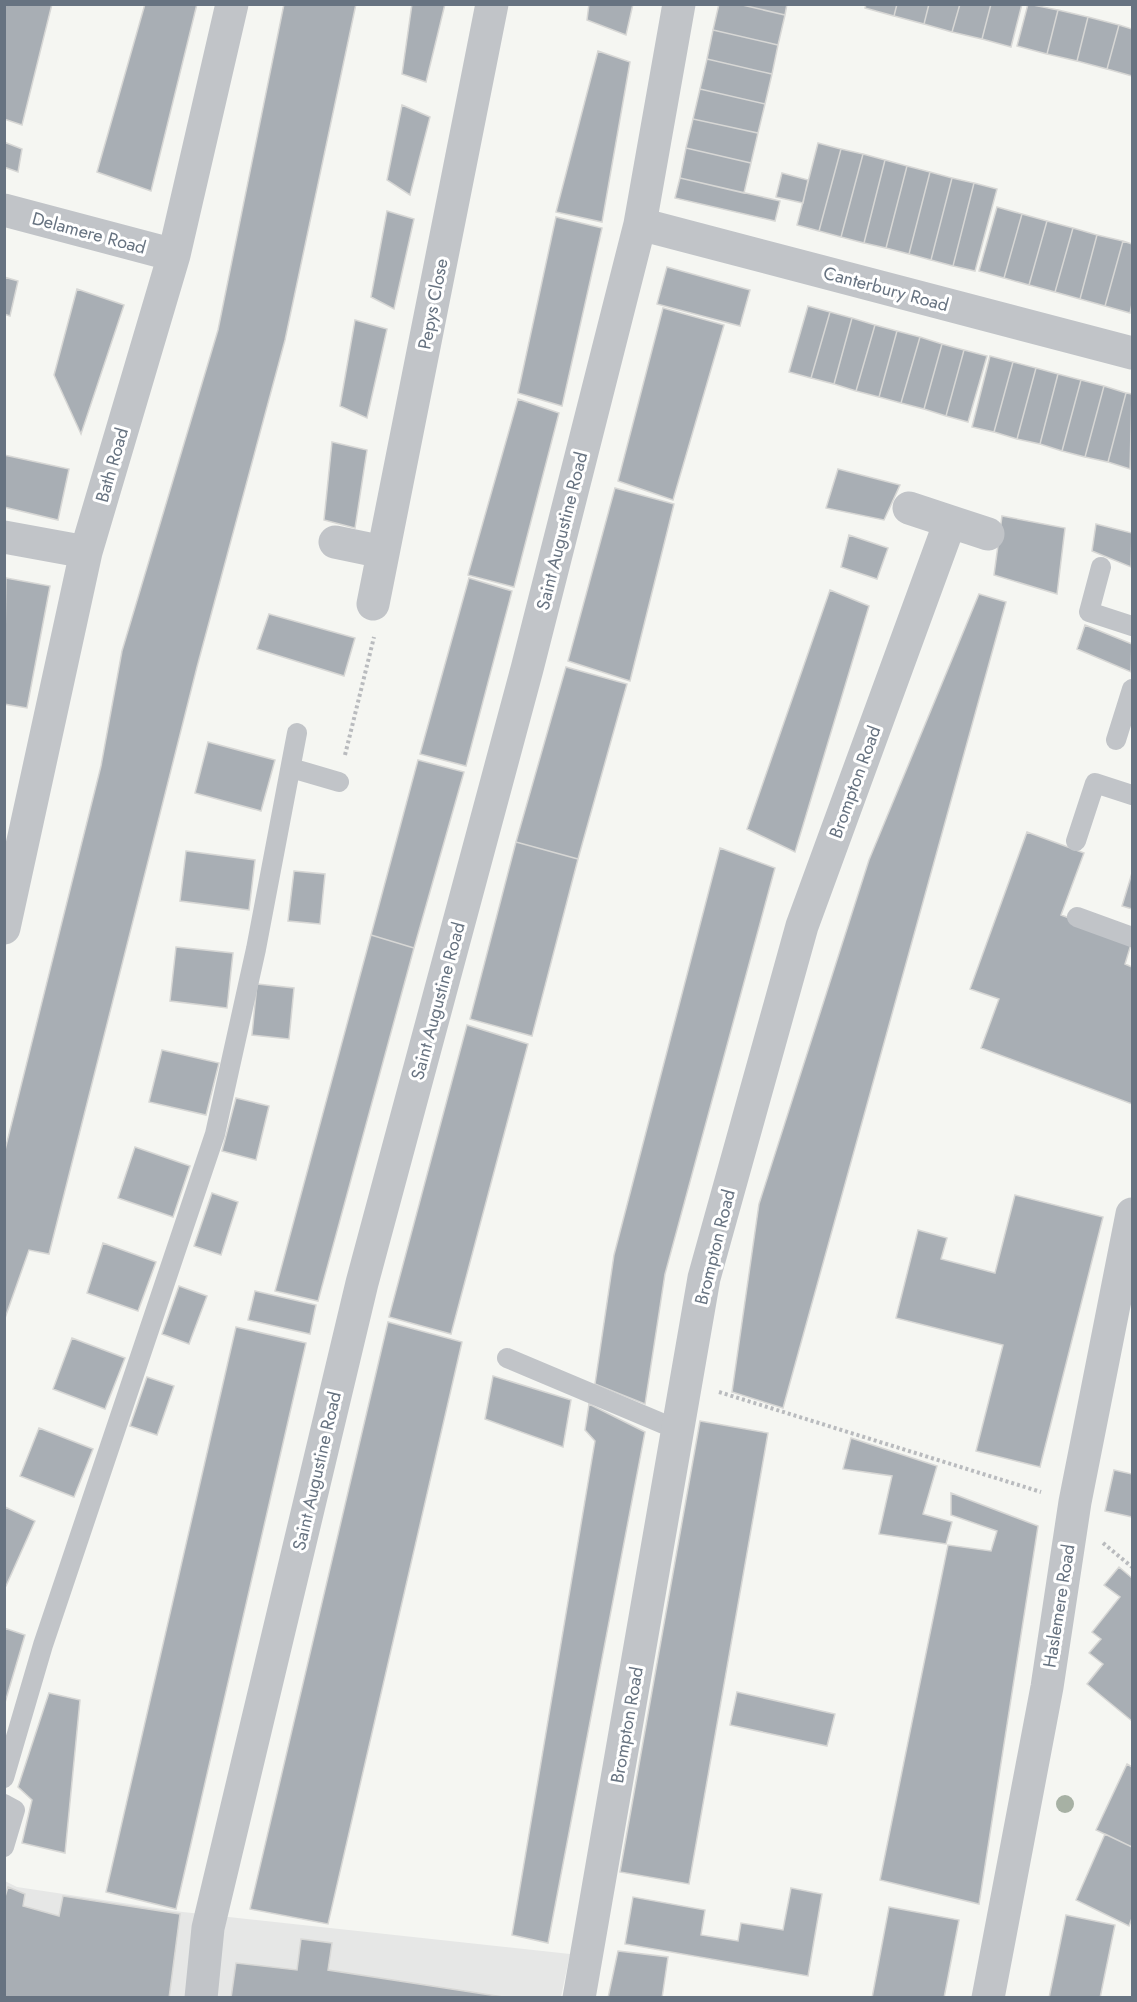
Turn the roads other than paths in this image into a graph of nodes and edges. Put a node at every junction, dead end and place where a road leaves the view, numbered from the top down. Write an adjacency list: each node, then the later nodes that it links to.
1 (232, 4): 6 (street, Bath Road)
2 (492, 4): 14 (street, Pepys Close)
3 (679, 4): 5 (street, Saint Augustine Road)
4 (4, 210): 6 (street, Delamere Road)
5 (640, 224): 7 (street, Canterbury Road); 35 (street, Saint Augustine Road)
6 (174, 255): 13 (street, Bath Road)
7 (1132, 353)
8 (909, 508): 9 (street)
9 (950, 522): 10 (street); 31 (street, Brompton Road)
10 (988, 534)
11 (4, 537): 13 (street)
12 (335, 542): 14 (street)
13 (86, 552): 25 (street, Bath Road)
14 (384, 552): 16 (street, Pepys Close)
15 (1101, 567): 17 (lane)
16 (373, 604)
17 (1132, 627)
18 (1132, 689): 20 (lane)
19 (297, 733): 21 (lane)
20 (1116, 740)
21 (291, 768): 22 (lane); 32 (lane)
22 (339, 782)
23 (1132, 795): 24 (lane)
24 (1076, 841)
25 (11, 861): 27 (street, Bath Road)
26 (1077, 917): 28 (lane)
27 (4, 928)
28 (1132, 937)
29 (1132, 1214): 37 (street, Haslemere Road)
30 (507, 1358): 31 (lane)
31 (678, 1430): 36 (street, Brompton Road)
32 (4, 1778)
33 (4, 1804): 34 (lane)
34 (4, 1847)
35 (201, 1998)
36 (579, 1998)
37 (988, 1998)

